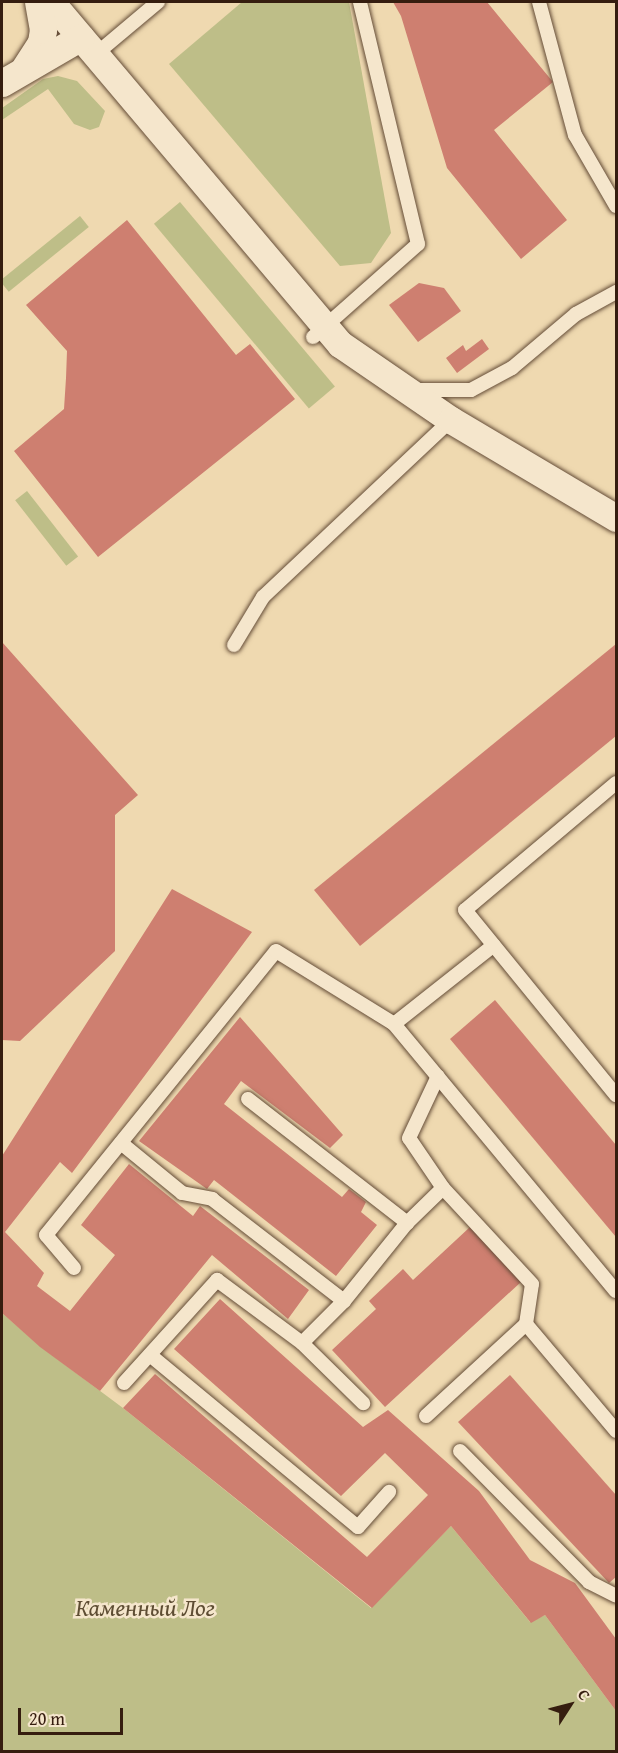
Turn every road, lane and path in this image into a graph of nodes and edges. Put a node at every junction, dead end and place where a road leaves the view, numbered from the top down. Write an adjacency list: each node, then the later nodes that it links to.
1 (38, 2): 7 (street)
2 (51, 2): 6 (street)
3 (158, 2): 6 (lane)
4 (360, 2): 10 (lane)
5 (539, 2): 8 (lane)
6 (88, 45): 7 (street); 10 (street)
7 (12, 77)
8 (616, 206)
9 (616, 292): 11 (lane)
10 (319, 332): 11 (street)
11 (410, 390): 12 (street)
12 (451, 420): 13 (street); 14 (lane)
13 (616, 518)
14 (234, 645)
15 (616, 783): 16 (lane)
16 (494, 945): 17 (lane); 19 (lane)
17 (394, 1024): 18 (lane); 21 (lane)
18 (438, 1076): 22 (lane); 25 (lane)
19 (616, 1095)
20 (248, 1099): 23 (lane)
21 (121, 1143): 24 (lane); 26 (lane)
22 (442, 1188): 23 (lane); 27 (lane)
23 (407, 1223): 26 (lane)
24 (74, 1268)
25 (616, 1291)
26 (344, 1301): 28 (lane)
27 (526, 1324): 32 (lane); 33 (lane)
28 (302, 1343): 29 (lane); 31 (lane)
29 (150, 1355): 30 (lane); 35 (lane)
30 (124, 1383)
31 (363, 1403)
32 (426, 1416)
33 (616, 1431)
34 (460, 1451): 36 (lane)
35 (389, 1492)
36 (616, 1596)

